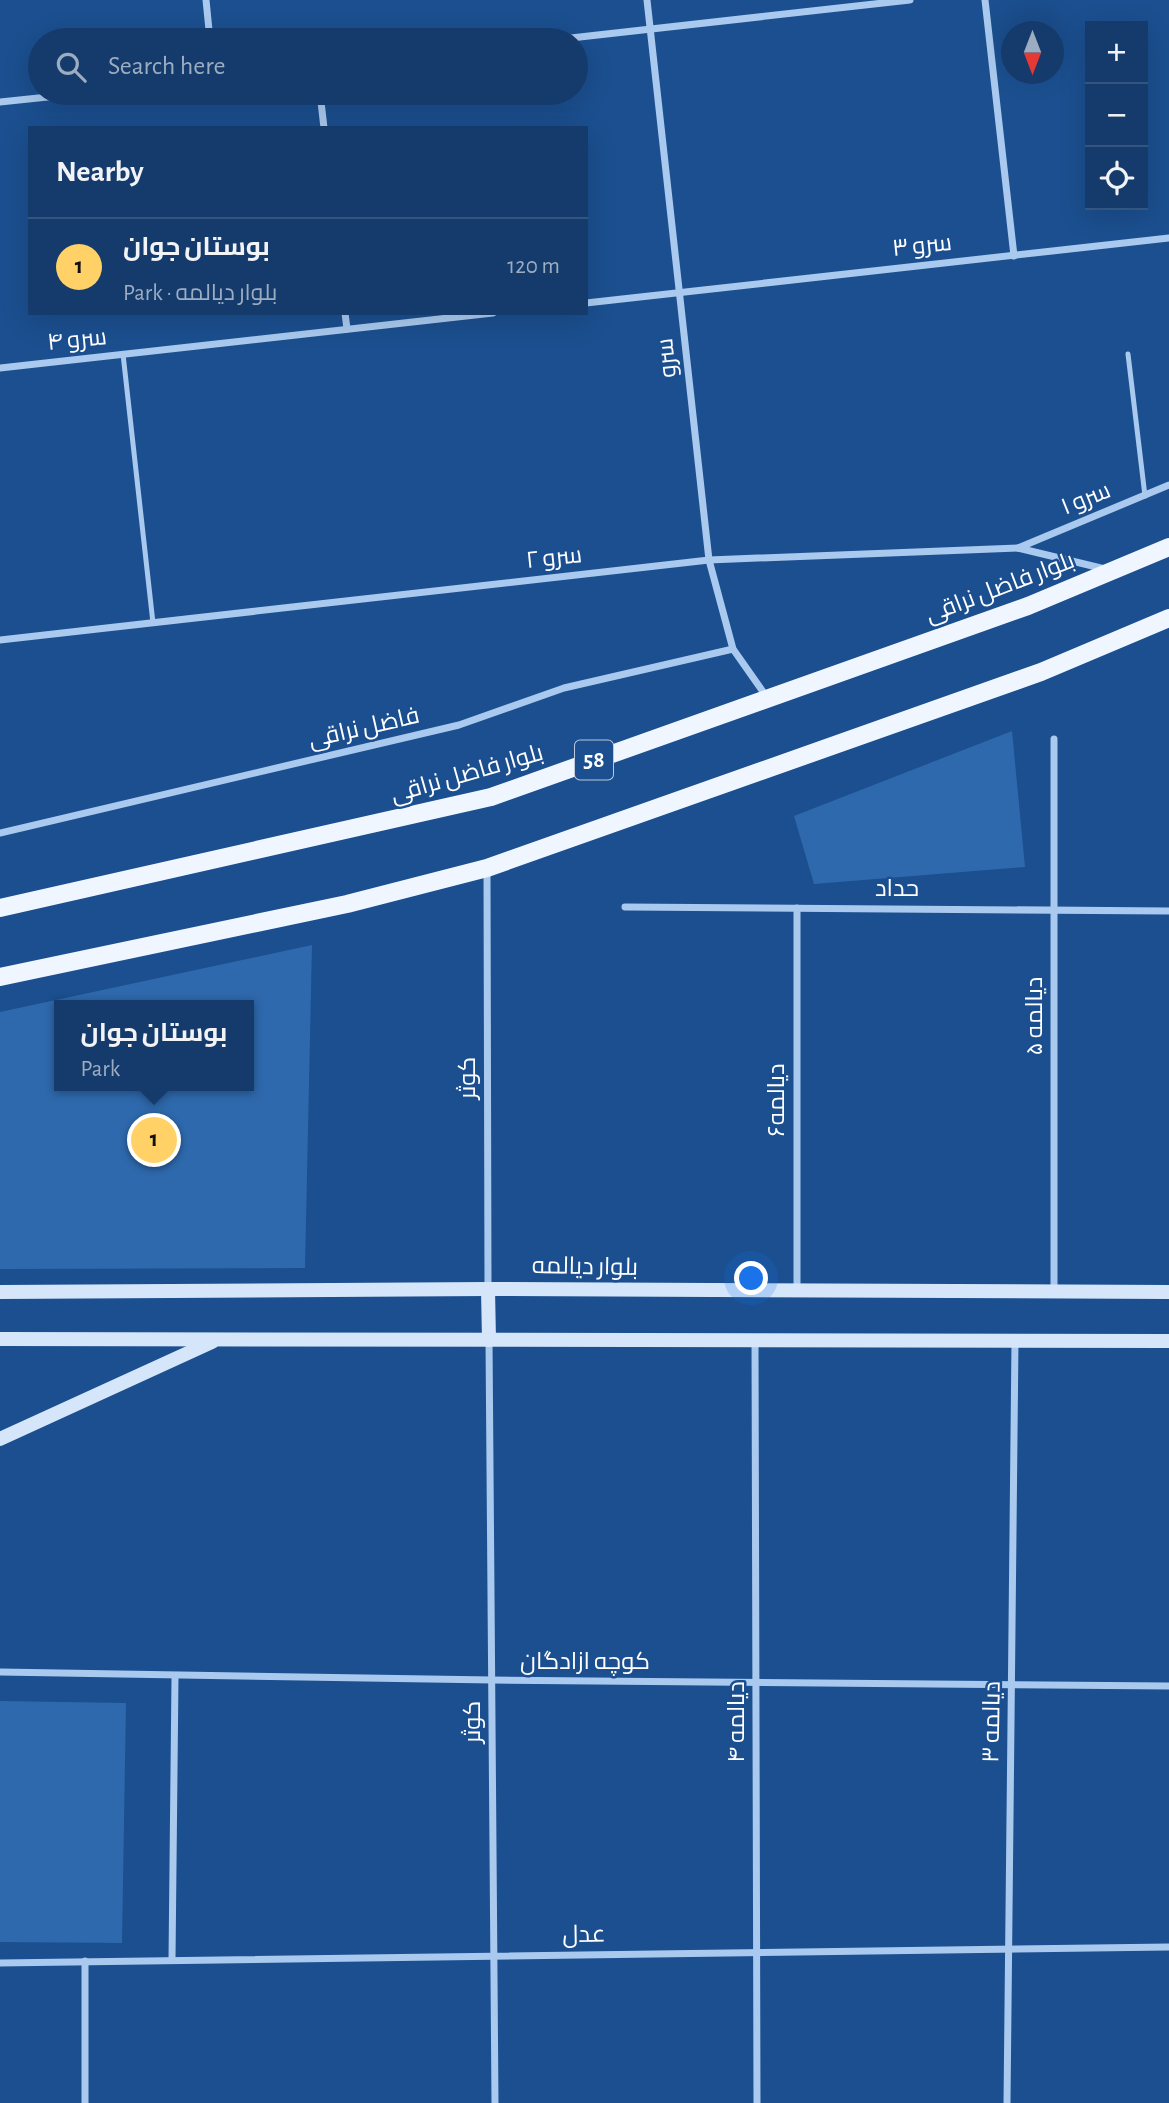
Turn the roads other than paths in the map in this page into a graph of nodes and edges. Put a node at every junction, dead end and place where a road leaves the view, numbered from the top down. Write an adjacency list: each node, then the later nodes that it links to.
1 (206, 0): 5 (street)
2 (647, 0): 6 (street, سرو)
3 (910, 0): 6 (street)
4 (985, 0): 13 (street)
5 (209, 28)
6 (650, 29): 7 (street); 14 (street, سرو)
7 (588, 36)
8 (28, 99): 9 (street)
9 (0, 102)
10 (321, 105): 11 (street)
11 (324, 126)
12 (1169, 239): 13 (street, سرو ۳)
13 (1014, 256): 14 (street, سرو ۳)
14 (679, 293): 15 (street); 26 (street, سرو)
15 (588, 303)
16 (345, 315): 18 (street)
17 (475, 315): 18 (street, سرو ۴)
18 (347, 329): 19 (street, سرو ۴)
19 (123, 354): 21 (street, سرو ۴); 29 (lane)
20 (1128, 354): 23 (lane)
21 (0, 368)
22 (1169, 485): 23 (street, سرو ۱)
23 (1144, 496): 25 (street, سرو ۱)
24 (1169, 547): 27 (main road, بلوار فاضل نراقی / 58)
25 (1018, 548): 26 (street, سرو ۲); 27 (street, سرو ۲)
26 (709, 560): 29 (street, سرو ۲); 31 (street, سرو)
27 (1112, 571): 32 (main road, بلوار فاضل نراقی / 58)
28 (1169, 618): 35 (main road)
29 (153, 623): 30 (street, سرو ۲)
30 (0, 640)
31 (733, 649): 32 (street, سرو); 34 (street, فاضل نراقی)
32 (768, 698): 37 (main road, بلوار فاضل نراقی / 58)
33 (1054, 739): 39 (street, دیالمه ۵)
34 (0, 832)
35 (487, 867): 41 (main road); 42 (street, کوثر)
36 (625, 907): 38 (street, حداد)
37 (0, 908)
38 (797, 908): 39 (street, حداد); 45 (street, دیالمه۶)
39 (1054, 910): 40 (street, حداد); 46 (street, دیالمه ۵)
40 (1169, 911)
41 (0, 977)
42 (488, 1289): 43 (street, بلوار دیالمه); 45 (street, بلوار دیالمه); 49 (street)
43 (0, 1292)
44 (1169, 1292): 46 (street, بلوار دیالمه)
45 (797, 1293): 46 (street, بلوار دیالمه)
46 (1054, 1293)
47 (0, 1339): 48 (street)
48 (216, 1340): 49 (street); 53 (street)
49 (489, 1340): 50 (street); 56 (street, کوثر)
50 (755, 1341): 51 (street); 57 (street, دیالمه ۴)
51 (1015, 1341): 52 (street); 58 (street, دیالمه ۳)
52 (1169, 1341)
53 (0, 1439)
54 (0, 1672): 55 (street, کوچه ازادگان)
55 (175, 1676): 56 (street, کوچه ازادگان); 64 (street)
56 (492, 1681): 57 (street, کوچه ازادگان); 63 (street, کوثر)
57 (756, 1682): 58 (street, کوچه ازادگان); 62 (street, دیالمه ۴)
58 (1011, 1686): 59 (street, کوچه ازادگان); 61 (street, دیالمه ۳)
59 (1169, 1686)
60 (1169, 1947): 61 (street, عدل)
61 (1009, 1948): 62 (street, عدل); 70 (street, دیالمه ۳)
62 (757, 1952): 63 (street, عدل); 69 (street, دیالمه ۴)
63 (494, 1956): 64 (street, عدل); 68 (street, کوثر)
64 (172, 1960): 65 (street, عدل)
65 (85, 1961): 66 (street, عدل); 67 (street)
66 (0, 1963)
67 (85, 2103)
68 (495, 2103)
69 (757, 2103)
70 (1007, 2103)

